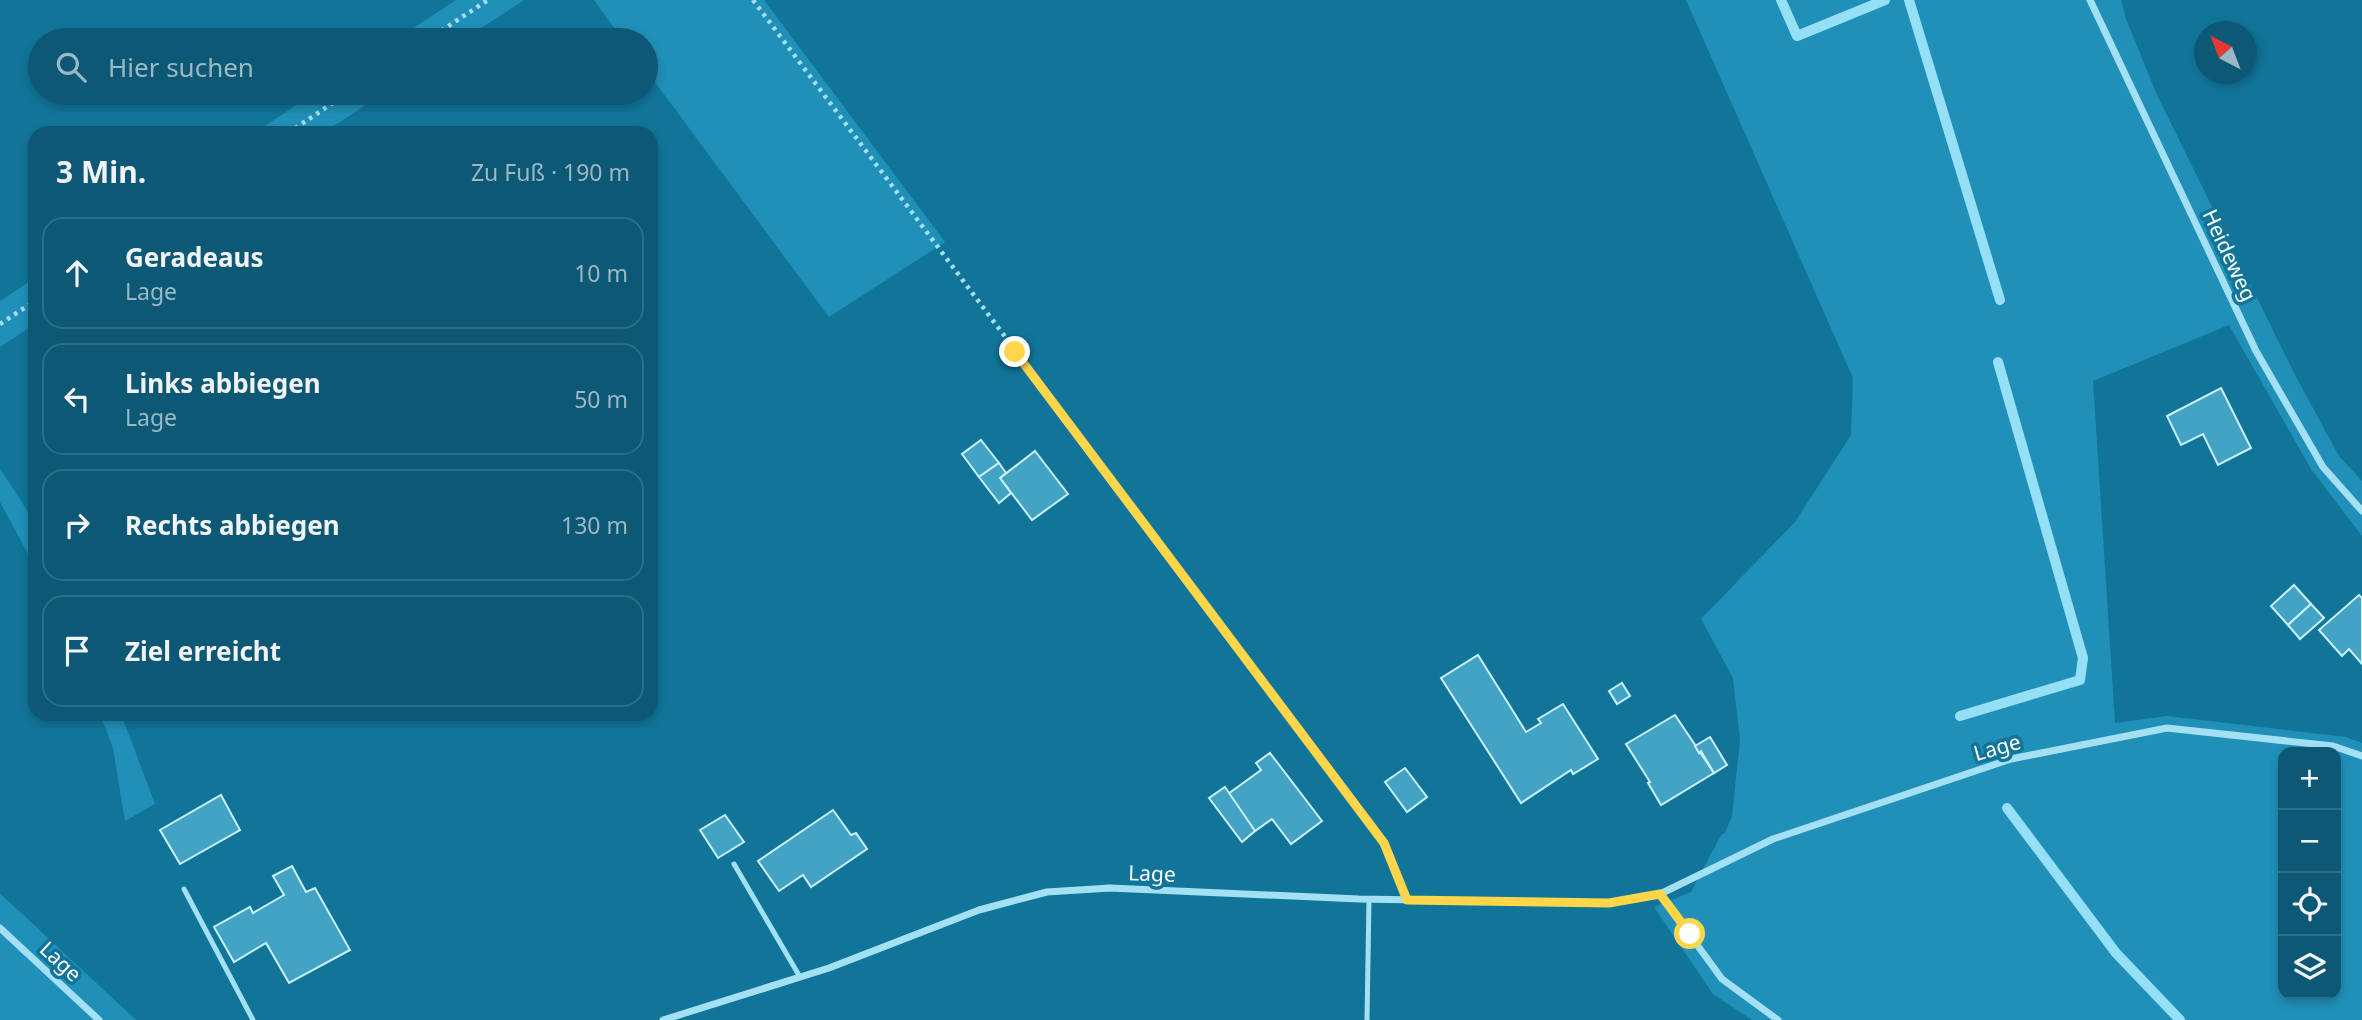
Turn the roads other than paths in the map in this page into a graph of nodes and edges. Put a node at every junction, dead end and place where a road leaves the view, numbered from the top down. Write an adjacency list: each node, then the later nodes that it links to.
1 (2090, 0): 2 (street, Heideweg)
2 (2362, 511)
3 (2362, 756): 6 (street, Lage)
4 (734, 864): 9 (lane)
5 (184, 889): 11 (lane)
6 (1660, 894): 7 (street, Lage); 14 (street)
7 (1369, 899): 9 (street, Lage); 13 (lane)
8 (0, 928): 10 (street, Lage)
9 (800, 977): 12 (street, Lage)
10 (99, 1020)
11 (253, 1020)
12 (663, 1020)
13 (1367, 1020)
14 (1778, 1020)

